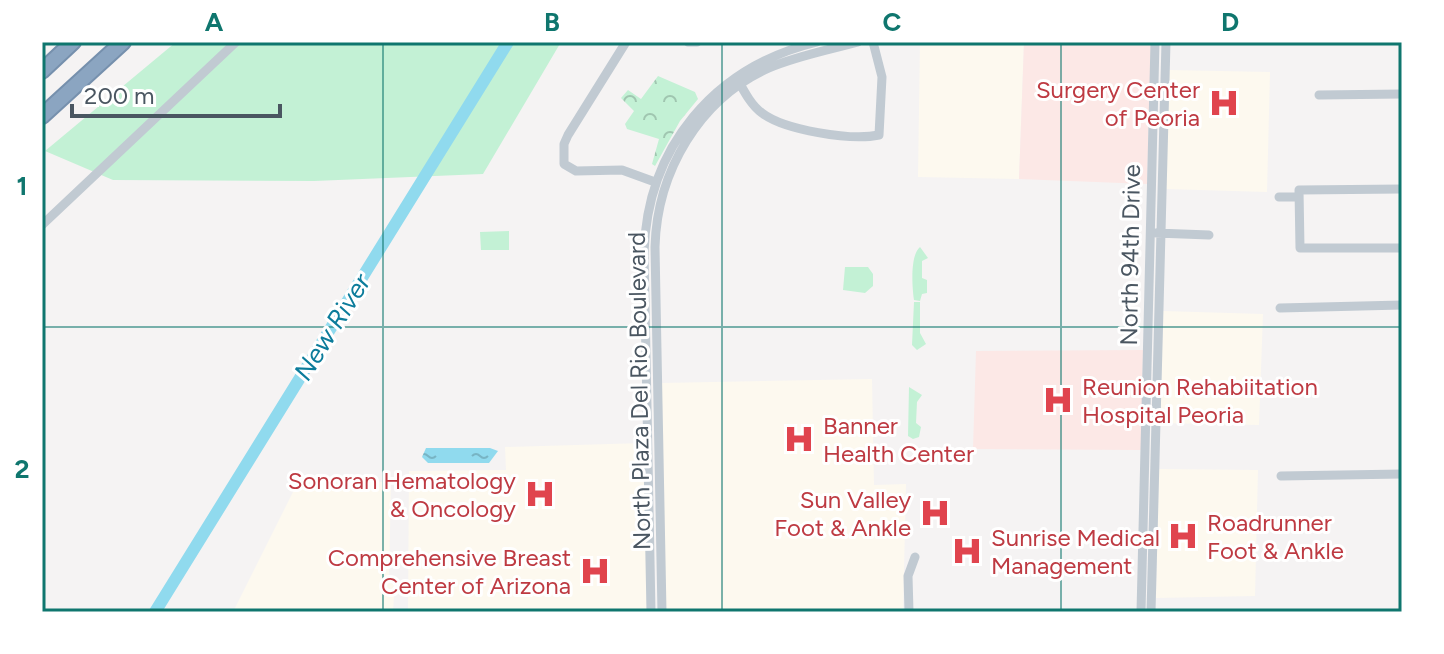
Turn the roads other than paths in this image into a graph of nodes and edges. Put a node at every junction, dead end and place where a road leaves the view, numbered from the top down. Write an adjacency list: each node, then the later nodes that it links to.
1 (73, 42): 13 (highway)
2 (111, 42): 17 (highway)
3 (123, 42): 18 (highway)
4 (236, 42): 25 (street)
5 (626, 42): 20 (street)
6 (688, 42): 7 (street)
7 (697, 42)
8 (817, 42): 14 (street, North Plaza Del Rio Boulevard)
9 (858, 42): 14 (street, North Plaza Del Rio Boulevard)
10 (873, 42): 14 (street)
11 (1155, 42): 26 (street, North 94th Drive)
12 (1166, 42): 26 (street, North 94th Drive)
13 (42, 71)
14 (738, 80): 19 (street, North Plaza Del Rio Boulevard)
15 (1402, 94): 16 (street)
16 (1319, 95)
17 (42, 108)
18 (42, 116)
19 (684, 136): 20 (street, North Plaza Del Rio Boulevard); 24 (street, North Plaza Del Rio Boulevard)
20 (655, 182): 24 (street, North Plaza Del Rio Boulevard)
21 (1402, 189): 22 (street)
22 (1299, 194): 23 (street); 28 (street)
23 (1279, 197)
24 (652, 218): 31 (street, North Plaza Del Rio Boulevard)
25 (42, 225)
26 (1156, 233): 27 (street); 39 (street, North 94th Drive)
27 (1209, 235)
28 (1402, 248)
29 (1402, 305): 30 (street)
30 (1280, 308)
31 (652, 394): 32 (street, North Plaza Del Rio Boulevard); 33 (street, North Plaza Del Rio Boulevard)
32 (648, 461): 33 (street); 36 (street, North Plaza Del Rio Boulevard)
33 (659, 461): 37 (street, North Plaza Del Rio Boulevard)
34 (1402, 474): 35 (street)
35 (1281, 476)
36 (649, 526): 37 (street); 40 (street, North Plaza Del Rio Boulevard)
37 (660, 526): 41 (street, North Plaza Del Rio Boulevard)
38 (915, 557): 42 (street)
39 (1146, 611)
40 (651, 612)
41 (662, 612)
42 (909, 612)

